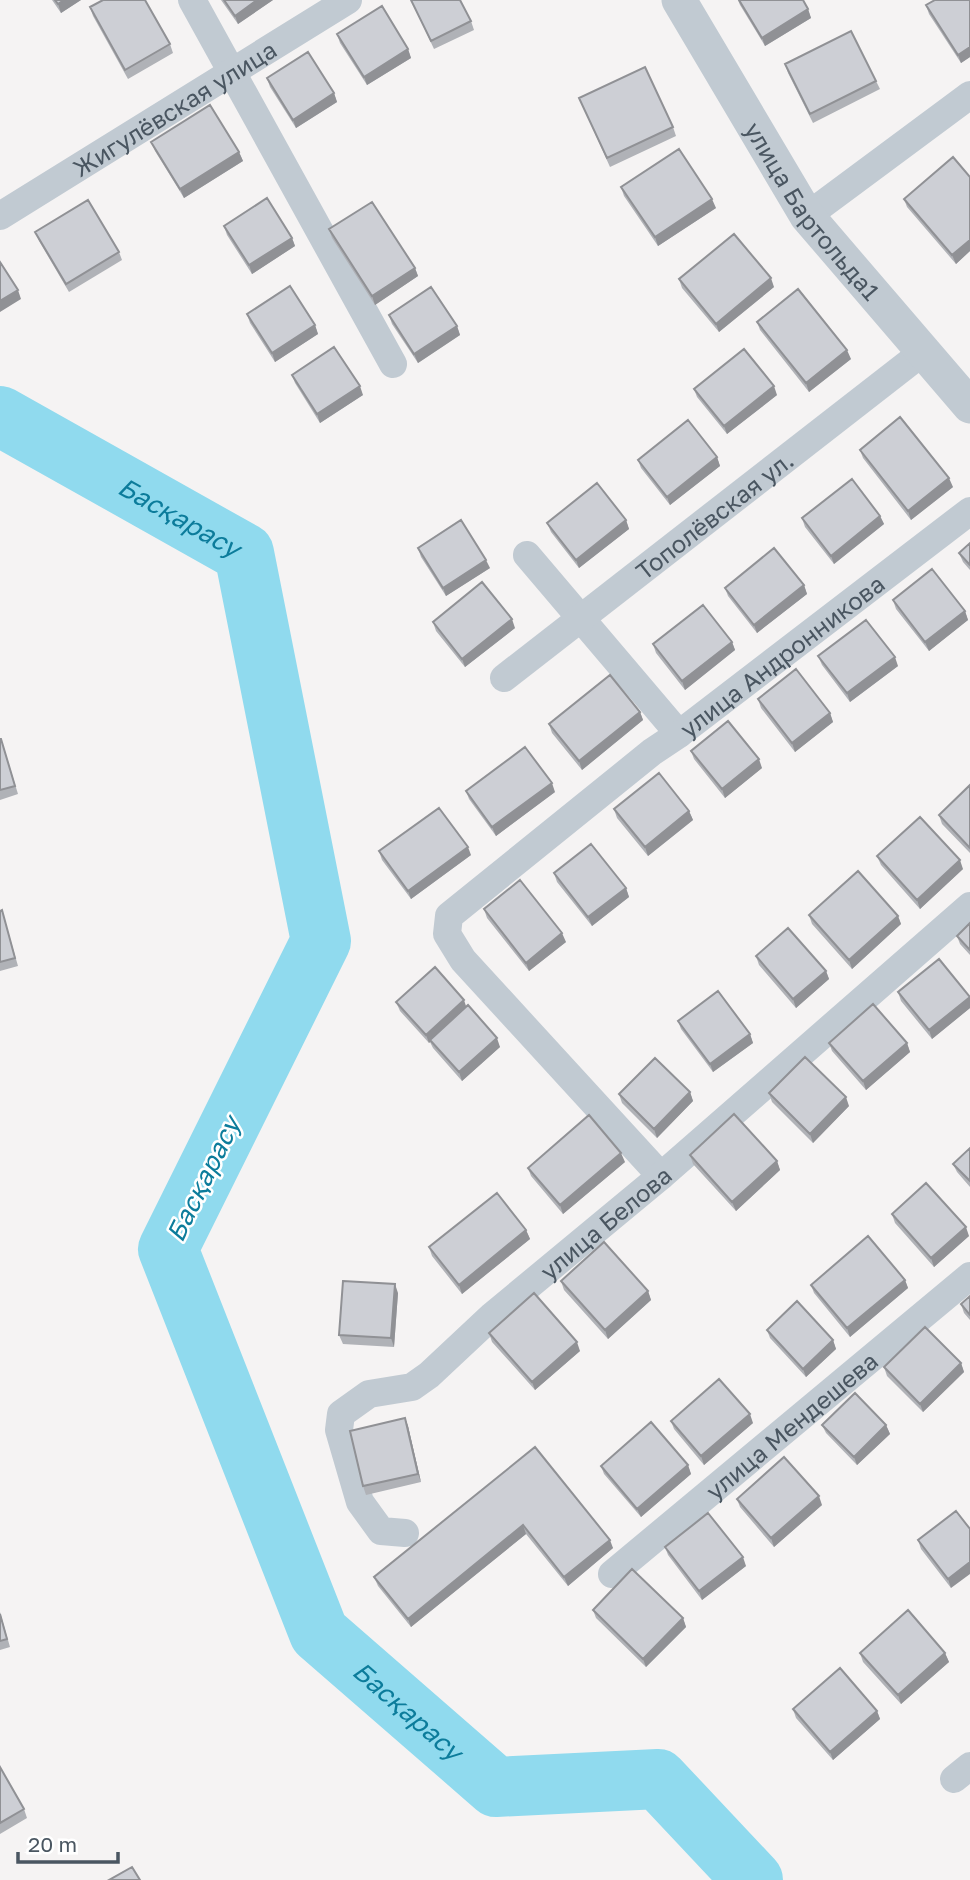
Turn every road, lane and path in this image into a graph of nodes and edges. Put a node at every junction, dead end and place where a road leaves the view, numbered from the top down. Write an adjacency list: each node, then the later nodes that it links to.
1 (192, 0): 4 (street)
2 (348, 0): 4 (street, Жигулёвская улица)
3 (679, 0): 7 (street, улица Бартольда1)
4 (234, 72): 6 (street, Жигулёвская улица); 9 (street)
5 (970, 95): 7 (street)
6 (0, 216)
7 (807, 216): 8 (street, улица Бартольда1)
8 (923, 352): 10 (street, улица Бартольда1); 13 (street, Тополёвская ул.)
9 (393, 364)
10 (970, 405)
11 (970, 511): 15 (street, улица Андронникова)
12 (527, 555): 13 (street, улица Андронникова)
13 (580, 616): 14 (street, Тополёвская ул.); 15 (street, улица Андронникова)
14 (504, 678)
15 (679, 734): 17 (street)
16 (970, 906): 17 (street, улица Белова)
17 (661, 1176): 19 (street, улица Белова)
18 (970, 1276): 20 (street, улица Мендешева)
19 (405, 1532)
20 (612, 1574)

